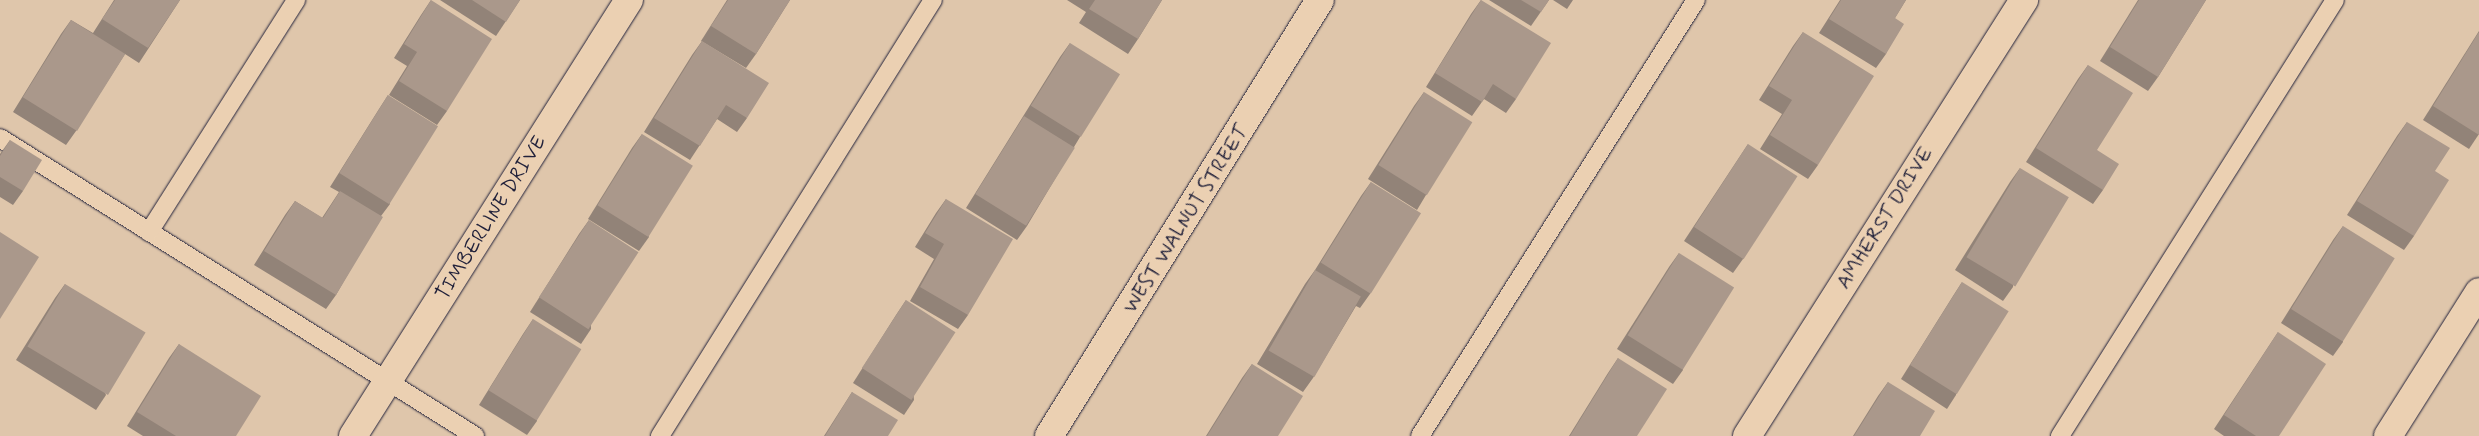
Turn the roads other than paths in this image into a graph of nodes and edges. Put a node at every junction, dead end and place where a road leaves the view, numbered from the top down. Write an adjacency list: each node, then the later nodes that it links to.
1 (296, 0): 9 (lane)
2 (629, 0): 11 (street, TIMBERLINE DRIVE)
3 (933, 0): 14 (lane)
4 (1320, 0): 15 (street, WEST WALNUT STREET)
5 (1696, 0): 16 (lane)
6 (2024, 0): 17 (street, AMHERST DRIVE)
7 (2335, 0): 18 (lane)
8 (0, 138): 9 (lane)
9 (150, 232): 11 (lane)
10 (2479, 292): 19 (street)
11 (387, 381): 12 (street, TIMBERLINE DRIVE); 13 (lane)
12 (353, 436)
13 (474, 436)
14 (660, 436)
15 (1049, 436)
16 (1420, 436)
17 (1747, 436)
18 (2060, 436)
19 (2388, 436)

